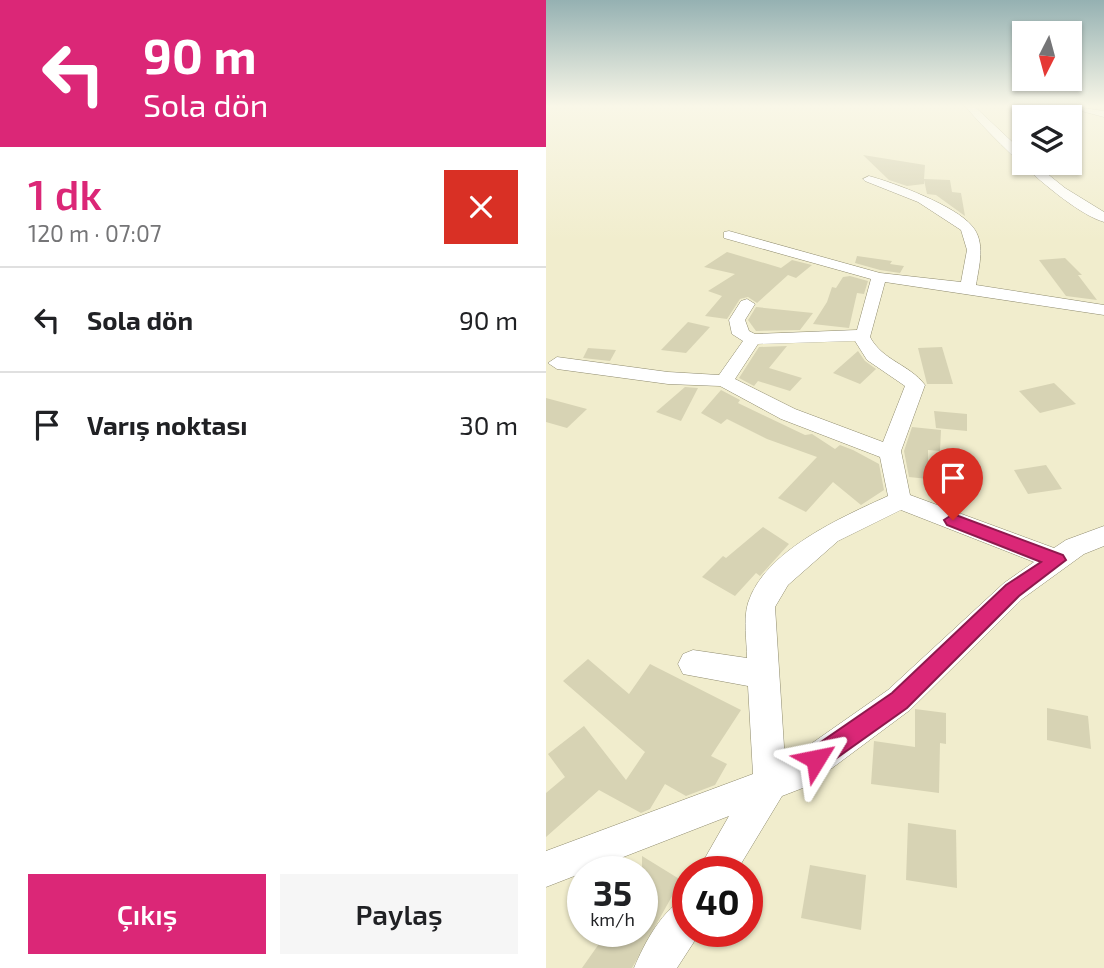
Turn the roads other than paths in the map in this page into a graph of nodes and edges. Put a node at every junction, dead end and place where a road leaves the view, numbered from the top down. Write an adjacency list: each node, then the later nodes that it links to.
1 (1042, 175): 3 (street)
2 (869, 179): 6 (street)
3 (1104, 218)
4 (729, 235): 5 (street)
5 (879, 277): 6 (street); 9 (street)
6 (968, 288): 8 (street)
7 (747, 304): 10 (street)
8 (1104, 310)
9 (860, 336): 10 (street); 13 (street)
10 (753, 339): 12 (street)
11 (557, 363): 12 (street)
12 (724, 381): 13 (street)
13 (890, 452): 14 (street)
14 (900, 500): 16 (street); 18 (street)
15 (1104, 536): 16 (street)
16 (1057, 560): 19 (street)
17 (694, 664): 18 (street)
18 (762, 674): 19 (street)
19 (770, 784): 20 (street); 21 (street)
20 (725, 856)
21 (546, 869)
22 (672, 940): 23 (street)
23 (654, 968)

